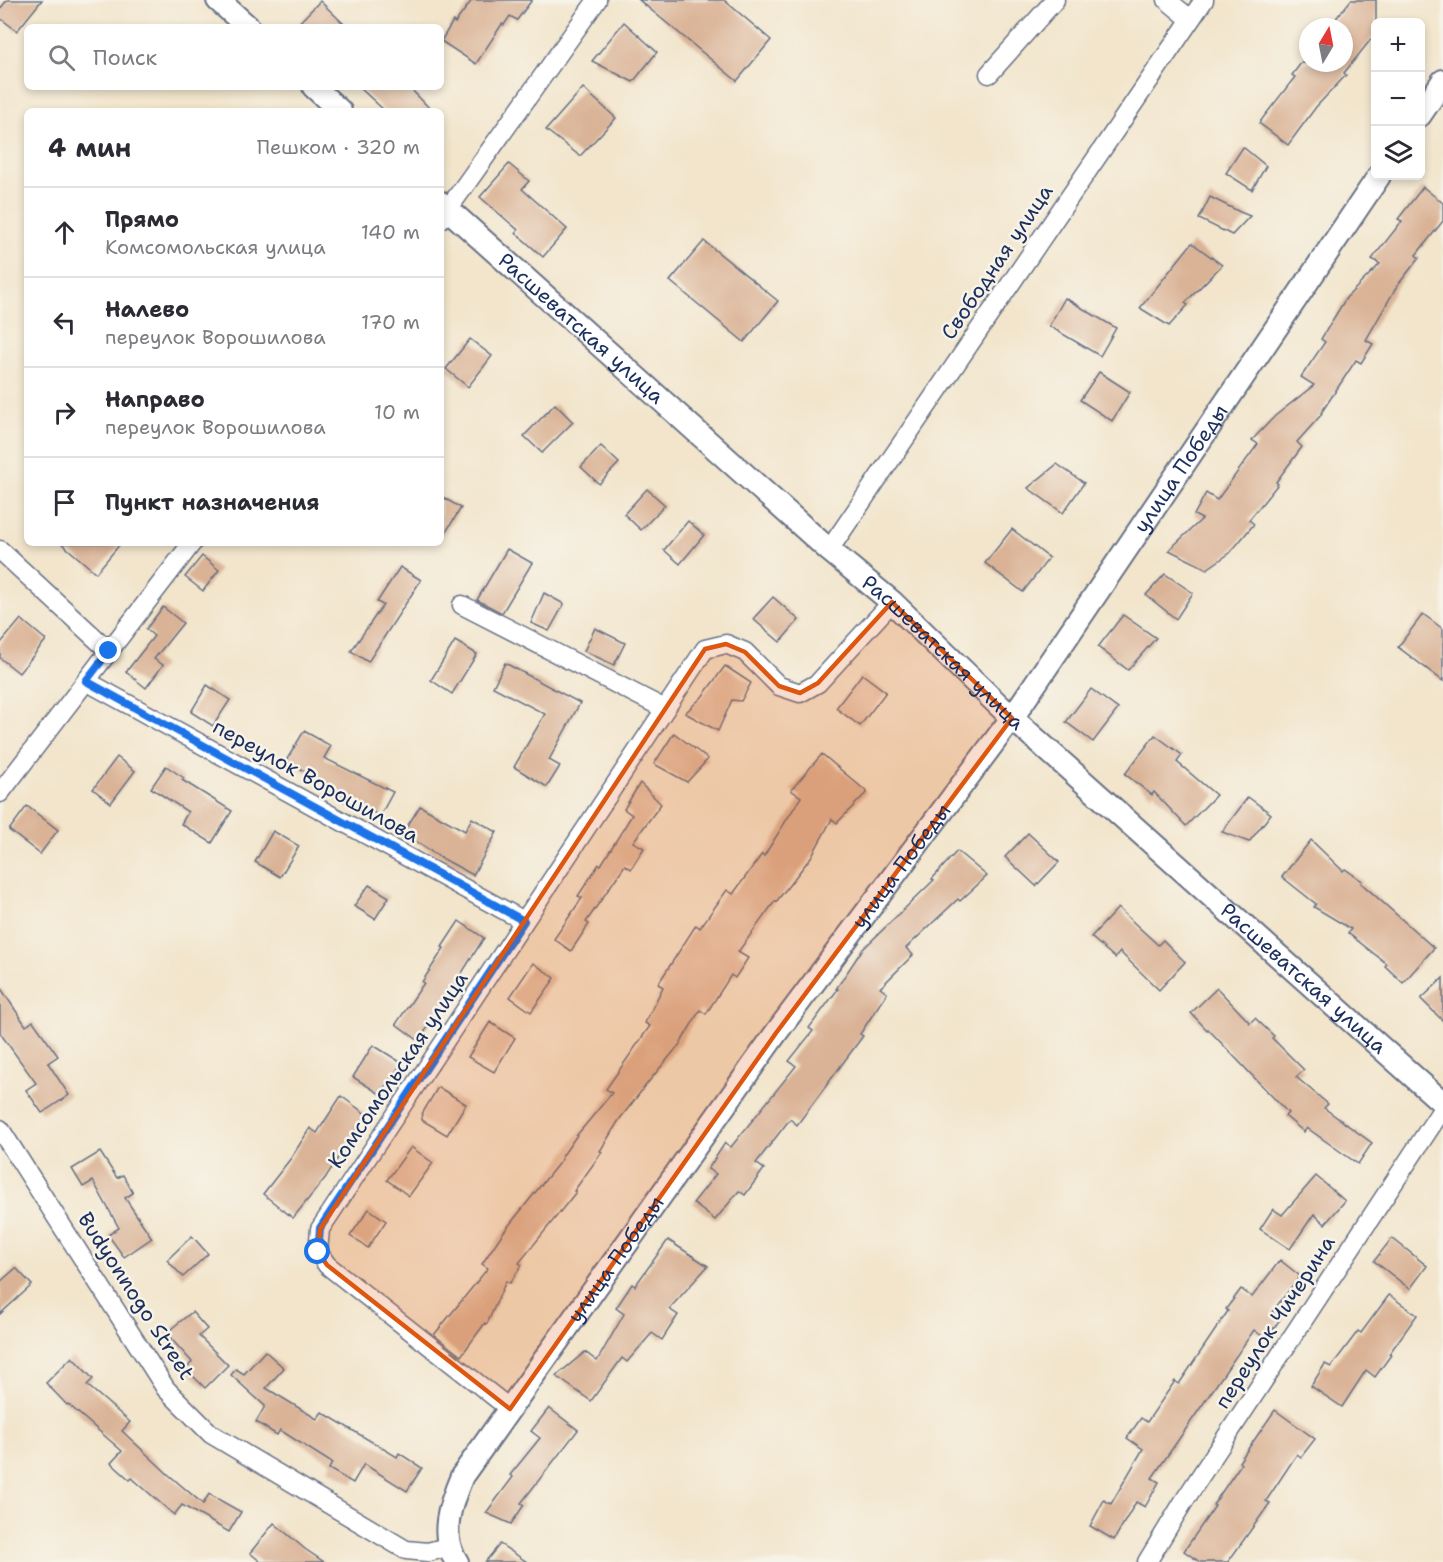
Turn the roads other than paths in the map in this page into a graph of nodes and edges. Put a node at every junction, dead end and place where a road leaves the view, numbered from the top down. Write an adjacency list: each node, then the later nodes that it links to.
1 (218, 0): 7 (street)
2 (597, 0): 14 (street)
3 (1055, 0): 8 (street)
4 (1167, 0): 6 (street)
5 (1204, 0): 6 (street, Свободная улица)
6 (1190, 19): 17 (street, Свободная улица)
7 (245, 24)
8 (989, 74)
9 (1443, 81): 12 (street)
10 (317, 90): 11 (street)
11 (337, 108)
12 (1425, 108)
13 (1376, 180): 23 (street, улица Победы)
14 (444, 211): 17 (street, Расшеватская улица)
15 (190, 546): 20 (street)
16 (0, 550): 20 (street)
17 (829, 550): 18 (street, Расшеватская улица)
18 (892, 602): 22 (street, Комсомольская улица); 23 (street, Расшеватская улица)
19 (462, 605): 22 (street)
20 (109, 651): 21 (street)
21 (86, 681): 24 (street); 25 (street, переулок Ворошилова)
22 (665, 709): 25 (street, Комсомольская улица)
23 (1012, 718): 26 (street, Расшеватская улица); 29 (street, улица Победы)
24 (0, 793)
25 (524, 921): 29 (street, Комсомольская улица)
26 (1443, 1103)
27 (1443, 1108): 31 (street, переулок Чичерина)
28 (0, 1129): 30 (street, Budyonnogo Street)
29 (510, 1409): 30 (street, улица Победы)
30 (454, 1554)
31 (1147, 1562)

